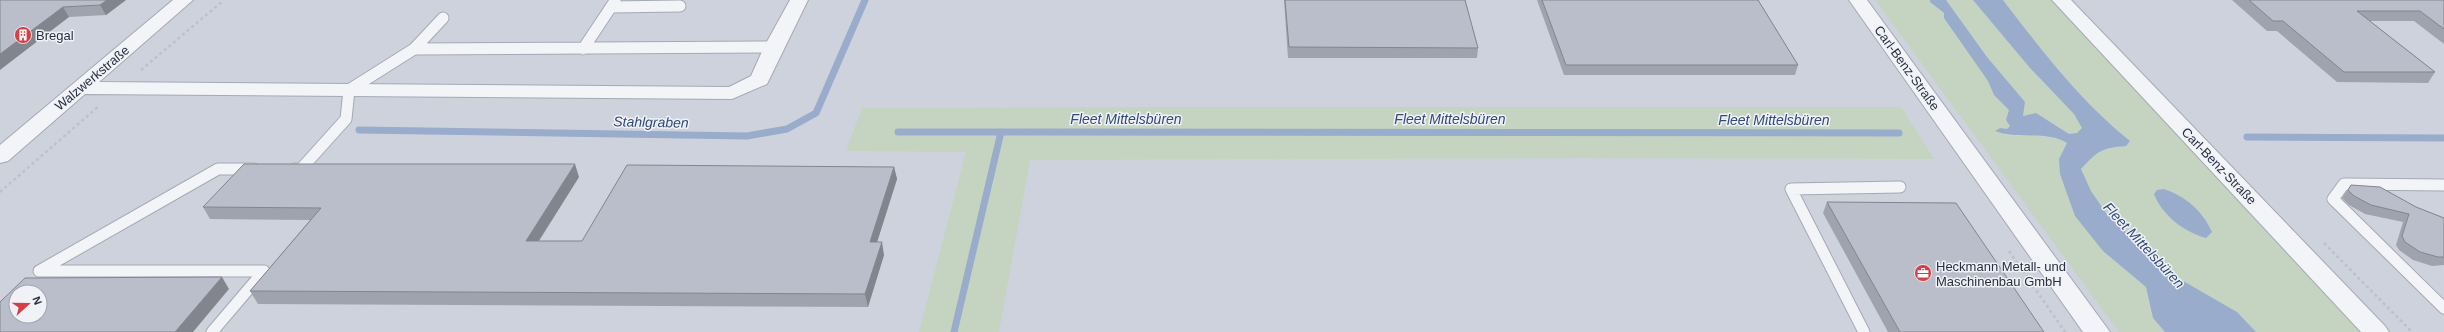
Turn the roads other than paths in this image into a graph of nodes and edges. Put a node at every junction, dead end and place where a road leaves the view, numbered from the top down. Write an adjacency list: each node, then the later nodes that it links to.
1 (184, 0): 11 (street, Walzwerkstraße)
2 (799, 0): 8 (street)
3 (1858, 0): 21 (street, Carl-Benz-Straße)
4 (2061, 0): 22 (street, Carl-Benz-Straße)
5 (614, 3): 6 (lane); 10 (lane)
6 (680, 6)
7 (444, 18): 9 (lane)
8 (774, 47): 10 (lane); 12 (street)
9 (414, 49): 10 (lane); 12 (lane)
10 (583, 49)
11 (81, 88): 12 (street); 13 (street, Walzwerkstraße)
12 (349, 90): 15 (lane)
13 (0, 156)
14 (263, 169): 19 (lane)
15 (286, 169)
16 (2444, 185): 18 (lane)
17 (1900, 187): 20 (lane)
18 (2444, 308)
19 (212, 332)
20 (1864, 332)
21 (2096, 332)
22 (2376, 332)

